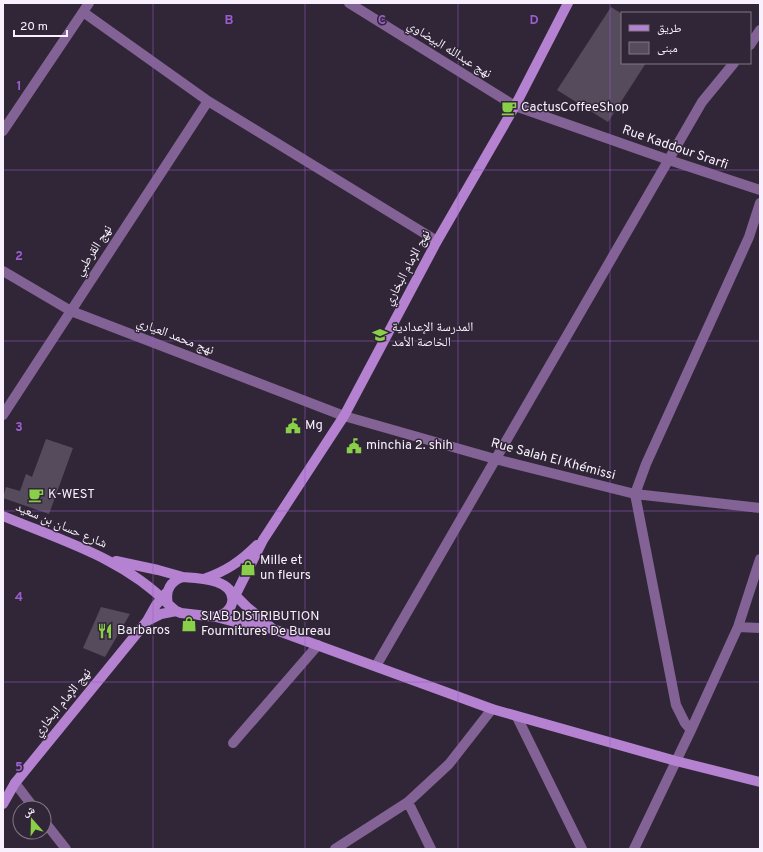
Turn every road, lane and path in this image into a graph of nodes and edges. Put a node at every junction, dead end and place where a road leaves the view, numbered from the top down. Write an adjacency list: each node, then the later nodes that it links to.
1 (89, 3): 4 (street)
2 (349, 3): 9 (street, نهج عبدالله البيضاوي)
3 (568, 3): 9 (street, نهج الإمام البخاري)
4 (83, 12): 8 (street); 10 (street)
5 (760, 30): 6 (street)
6 (751, 44)
7 (733, 64): 11 (street)
8 (208, 101): 14 (street); 16 (street, نهج القرطبي)
9 (514, 106): 11 (street, Rue Kaddour Srarfi); 14 (street, نهج الإمام البخاري)
10 (3, 132)
11 (669, 160): 12 (street, Rue Kaddour Srarfi); 19 (street)
12 (760, 190)
13 (760, 203): 20 (street)
14 (437, 241): 18 (street, نهج الإمام البخاري)
15 (3, 271): 16 (street, نهج محمد العياري)
16 (71, 311): 17 (street, نهج القرطبي); 18 (street, نهج محمد العياري)
17 (3, 415)
18 (344, 416): 19 (street, Rue Salah El Khémissi); 23 (street, نهج الإمام البخاري)
19 (495, 459): 20 (street, Rue Salah El Khémissi); 37 (street)
20 (635, 494): 21 (street, Rue Salah El Khémissi); 40 (street)
21 (760, 508)
22 (3, 516): 25 (street, شارع حسان بن سعيد)
23 (263, 540): 27 (street); 29 (street)
24 (760, 559): 33 (street)
25 (108, 560): 26 (street, شارع حسان بن سعيد); 28 (street, شارع حسان بن سعيد)
26 (183, 577): 27 (street, شارع حسان بن سعيد); 28 (street, نهج الإمام البخاري)
27 (202, 579): 29 (street, شارع حسان بن سعيد)
28 (166, 598): 30 (street, شارع حسان بن سعيد); 32 (street, نهج الإمام البخاري)
29 (234, 599): 31 (street); 35 (street)
30 (176, 612): 31 (street, نهج الإمام البخاري); 32 (street, نهج الإمام البخاري)
31 (216, 617): 35 (street, نهج الإمام البخاري)
32 (146, 621): 44 (street, نهج الإمام البخاري)
33 (738, 627): 34 (street); 40 (street)
34 (760, 628)
35 (273, 629): 36 (street)
36 (318, 645): 37 (street); 41 (street)
37 (376, 666): 38 (street)
38 (492, 710): 39 (street); 46 (street)
39 (517, 716): 42 (street); 52 (street)
40 (692, 730): 42 (street)
41 (233, 743)
42 (676, 760): 43 (street); 53 (street)
43 (760, 782)
44 (15, 783): 45 (street); 47 (street, نهج الإمام البخاري)
45 (28, 800)
46 (408, 802): 50 (street); 51 (street)
47 (3, 804)
48 (52, 831): 49 (street)
49 (66, 849)
50 (335, 849)
51 (431, 849)
52 (582, 849)
53 (634, 849)

